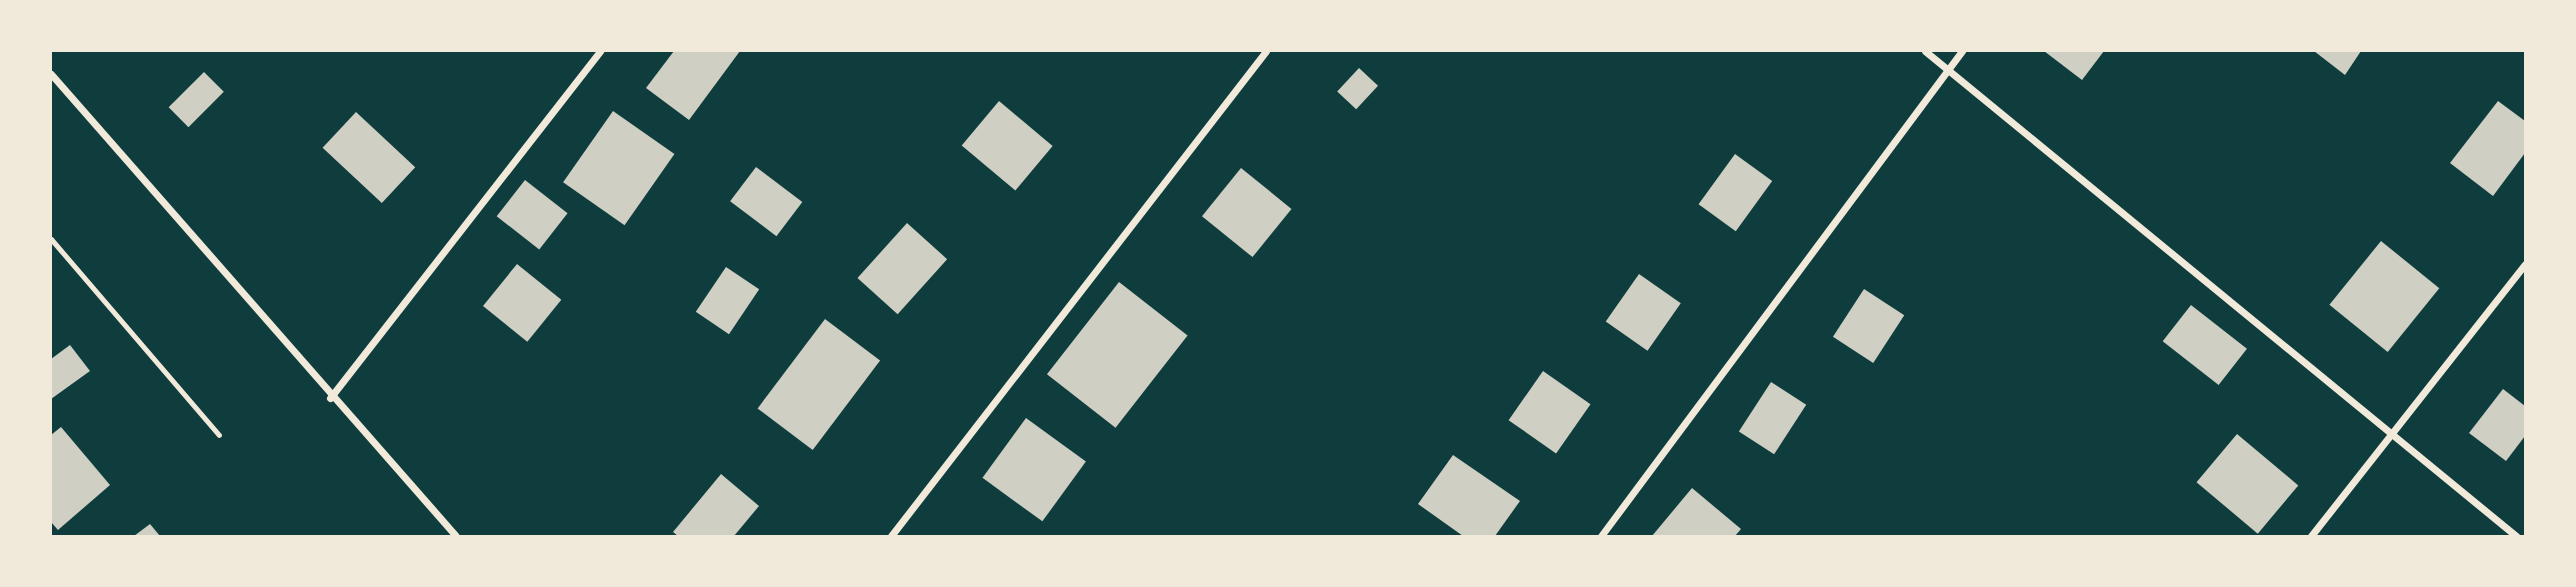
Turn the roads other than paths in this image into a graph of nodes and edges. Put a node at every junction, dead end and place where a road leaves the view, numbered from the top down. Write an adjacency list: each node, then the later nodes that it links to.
1 (600, 51): 9 (street)
2 (1266, 51): 13 (street)
3 (1925, 51): 5 (street)
4 (1962, 51): 5 (street)
5 (1947, 69): 10 (street); 14 (street)
6 (51, 74): 9 (street)
7 (51, 239): 11 (lane)
8 (2525, 264): 10 (street)
9 (330, 398): 12 (street)
10 (2392, 434): 15 (street); 16 (street)
11 (219, 435)
12 (456, 536)
13 (891, 536)
14 (1601, 536)
15 (2311, 536)
16 (2516, 536)

